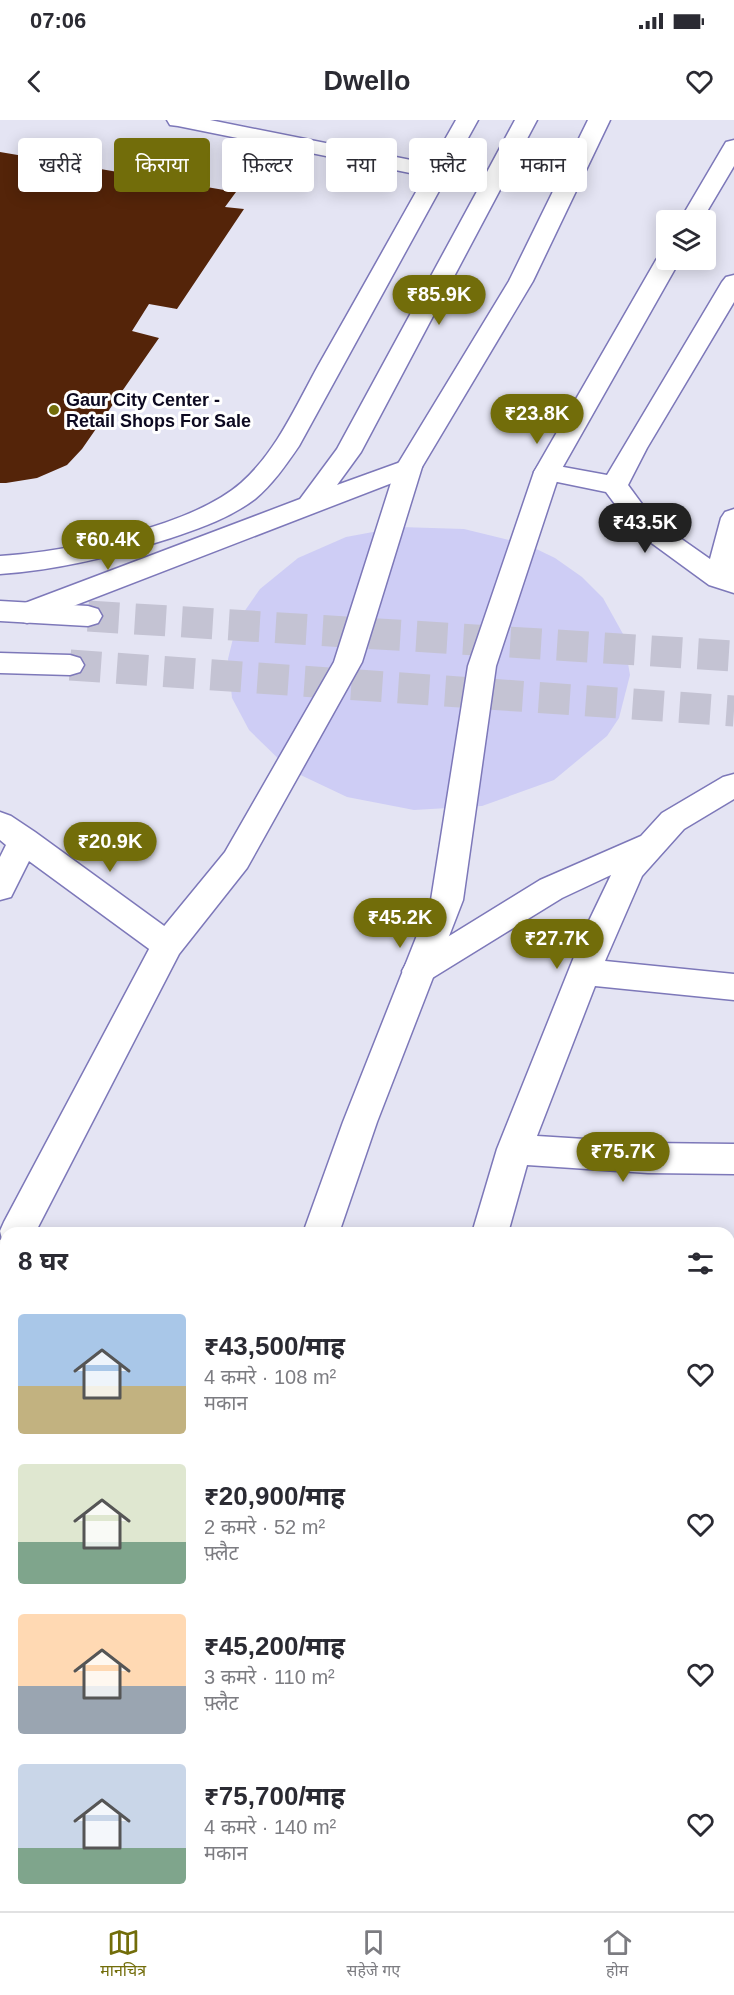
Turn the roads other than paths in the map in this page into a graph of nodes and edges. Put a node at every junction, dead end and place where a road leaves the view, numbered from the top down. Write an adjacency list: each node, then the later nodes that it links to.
1 (178, 120): 7 (street)
2 (467, 120): 5 (street)
3 (526, 120): 9 (street)
4 (599, 120): 14 (street)
5 (456, 138)
6 (734, 147): 11 (street)
7 (409, 165)
8 (487, 178): 9 (street)
9 (494, 179): 17 (street)
10 (425, 192): 18 (street)
11 (697, 210)
12 (662, 270): 15 (street)
13 (734, 282): 16 (street)
14 (410, 468): 17 (street); 31 (street)
15 (547, 472): 16 (street); 32 (street)
16 (615, 485): 22 (street)
17 (309, 505): 20 (street)
18 (205, 517): 20 (street); 21 (street)
19 (734, 518): 22 (street)
20 (249, 528): 23 (street)
21 (0, 565)
22 (726, 581)
23 (13, 612): 24 (street)
24 (88, 616)
25 (0, 663): 26 (street)
26 (69, 665)
27 (734, 785): 29 (street)
28 (12, 832): 30 (street); 31 (street)
29 (652, 844): 32 (street); 33 (street)
30 (0, 888)
31 (167, 945): 37 (street)
32 (418, 971): 38 (street)
33 (584, 972): 34 (street); 35 (street)
34 (734, 987)
35 (514, 1149): 36 (street); 39 (street)
36 (734, 1159)
37 (20, 1227)
38 (323, 1227)
39 (492, 1227)

